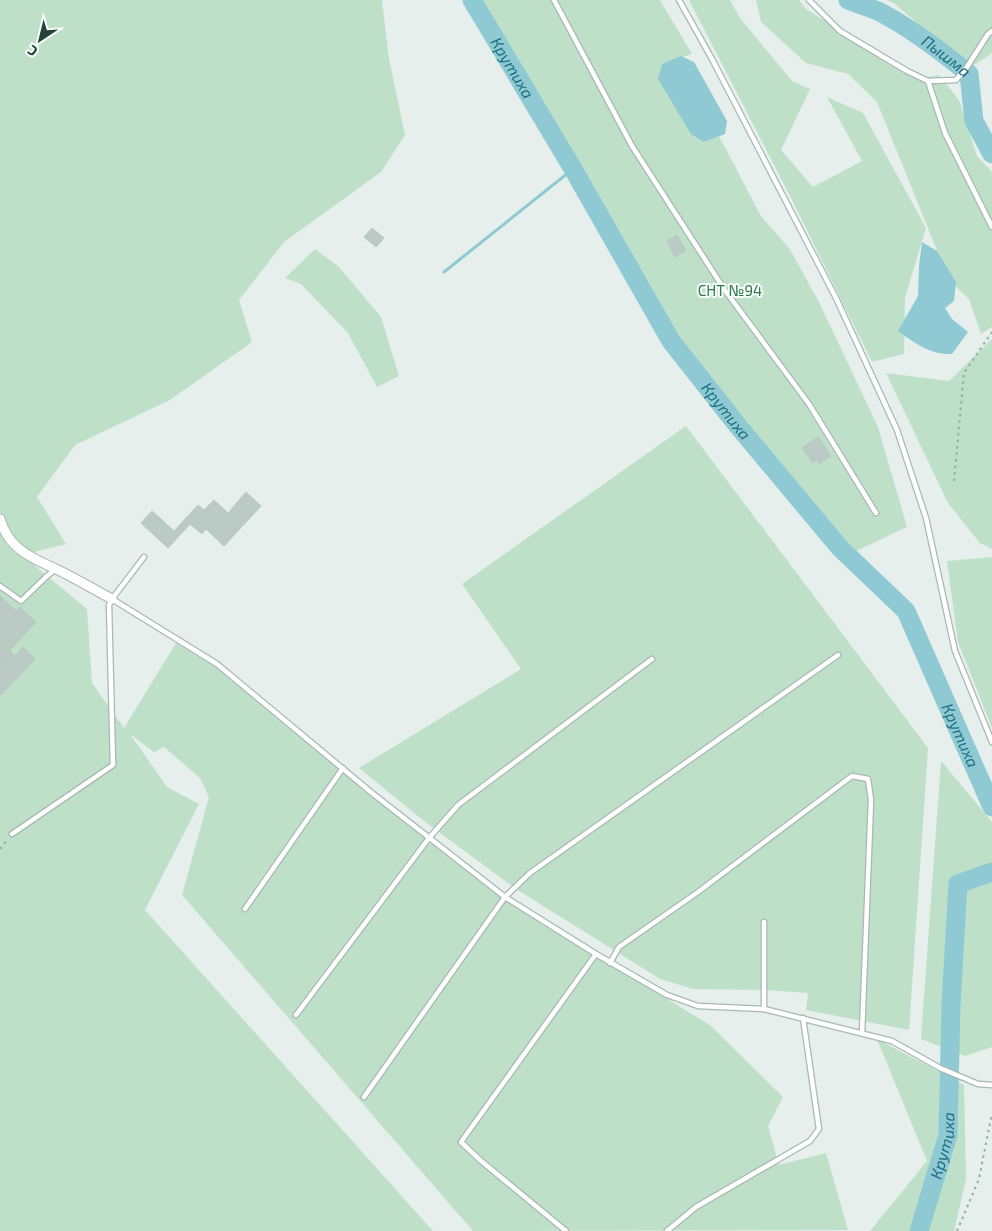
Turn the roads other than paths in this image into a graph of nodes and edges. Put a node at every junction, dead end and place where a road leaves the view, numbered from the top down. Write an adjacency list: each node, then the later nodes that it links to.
1 (554, 0): 7 (lane)
2 (679, 0): 15 (lane)
3 (809, 0): 5 (lane)
4 (992, 31): 5 (lane)
5 (928, 81): 6 (lane)
6 (992, 227)
7 (876, 513)
8 (0, 520): 10 (street)
9 (144, 557): 12 (lane)
10 (56, 569): 11 (lane); 12 (street)
11 (0, 586)
12 (112, 599): 16 (lane); 17 (lane)
13 (838, 655): 19 (lane)
14 (652, 658): 18 (lane)
15 (992, 742)
16 (342, 768): 18 (lane); 20 (lane)
17 (12, 834)
18 (429, 838): 19 (lane); 25 (lane)
19 (506, 897): 22 (lane); 29 (lane)
20 (246, 909)
21 (764, 922): 24 (lane)
22 (596, 954): 23 (lane); 31 (lane)
23 (610, 963): 24 (lane); 27 (lane)
24 (764, 1009): 26 (lane)
25 (296, 1015)
26 (804, 1018): 27 (lane); 30 (lane)
27 (862, 1033): 28 (lane)
28 (992, 1085)
29 (364, 1097)
30 (673, 1229): 32 (lane)
31 (566, 1231)
32 (667, 1231)

